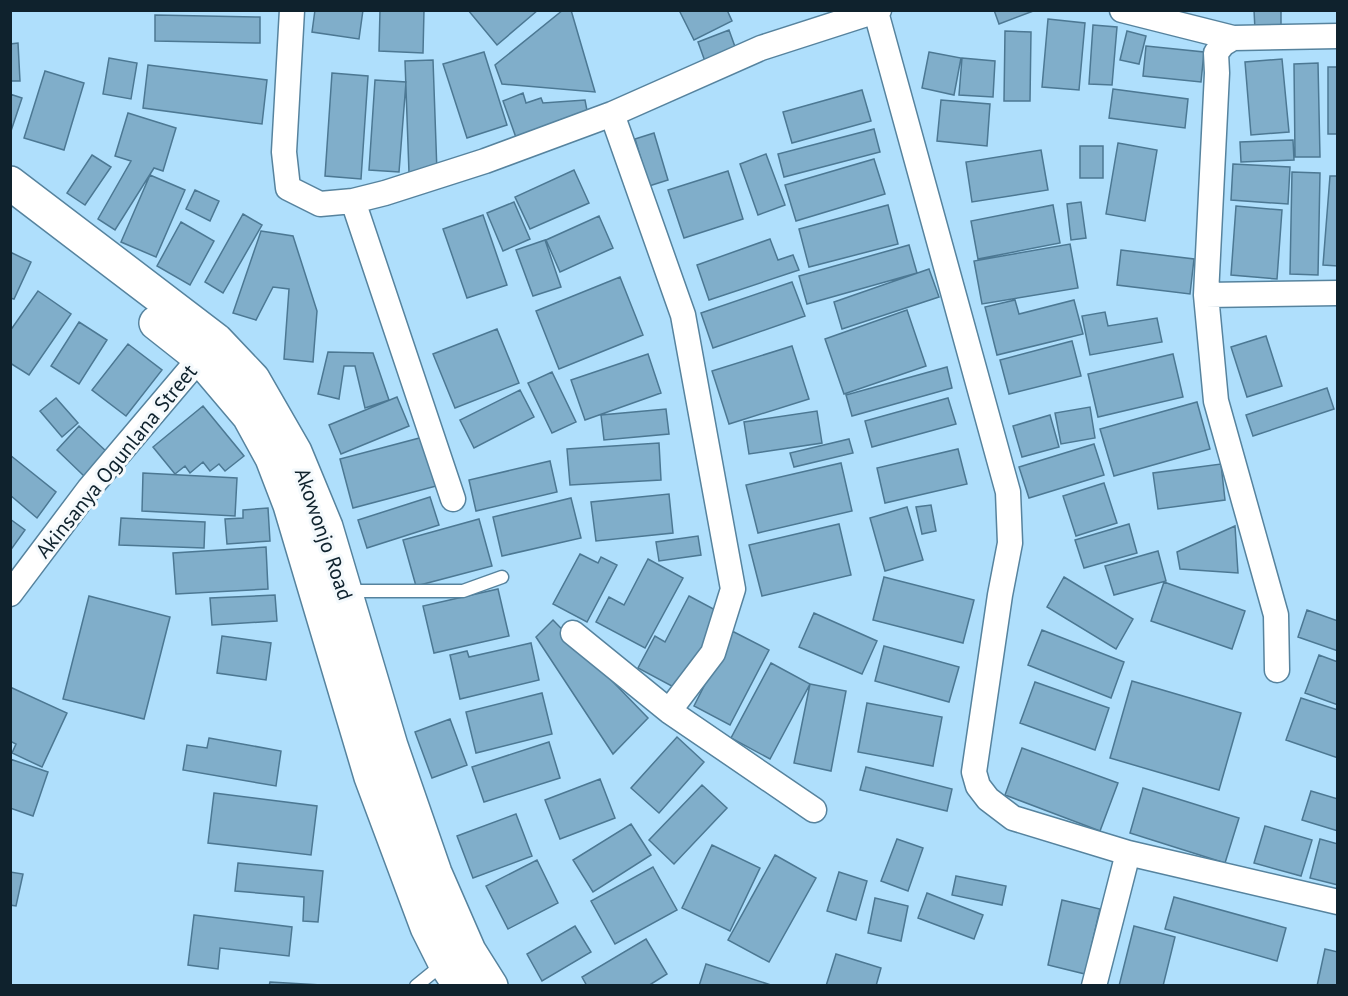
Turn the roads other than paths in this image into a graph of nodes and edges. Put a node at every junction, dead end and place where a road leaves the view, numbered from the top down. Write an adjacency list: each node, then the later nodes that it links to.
1 (292, 10): 8 (street)
2 (1122, 10): 5 (street)
3 (878, 11): 6 (street); 21 (street)
4 (1338, 36): 5 (street)
5 (1233, 38): 11 (street)
6 (612, 114): 8 (street); 19 (street)
7 (10, 183): 12 (main road, Akowonjo Road)
8 (353, 201): 13 (street)
9 (10, 209): 12 (main road, Akowonjo Road)
10 (1338, 293): 11 (street)
11 (1206, 295): 18 (street)
12 (208, 348): 15 (main road, Akowonjo Road); 16 (street, Akinsanya Ogunlana Street); 23 (main road, Akowonjo Road)
13 (453, 499)
14 (502, 577): 15 (lane)
15 (346, 591): 23 (main road, Akowonjo Road)
16 (10, 594)
17 (573, 633): 19 (street)
18 (1277, 670)
19 (669, 711): 20 (street)
20 (814, 810)
21 (1128, 854): 22 (street); 26 (street)
22 (1338, 902)
23 (458, 963): 24 (lane); 25 (main road, Akowonjo Road)
24 (416, 986)
25 (491, 986)
26 (1094, 986)

